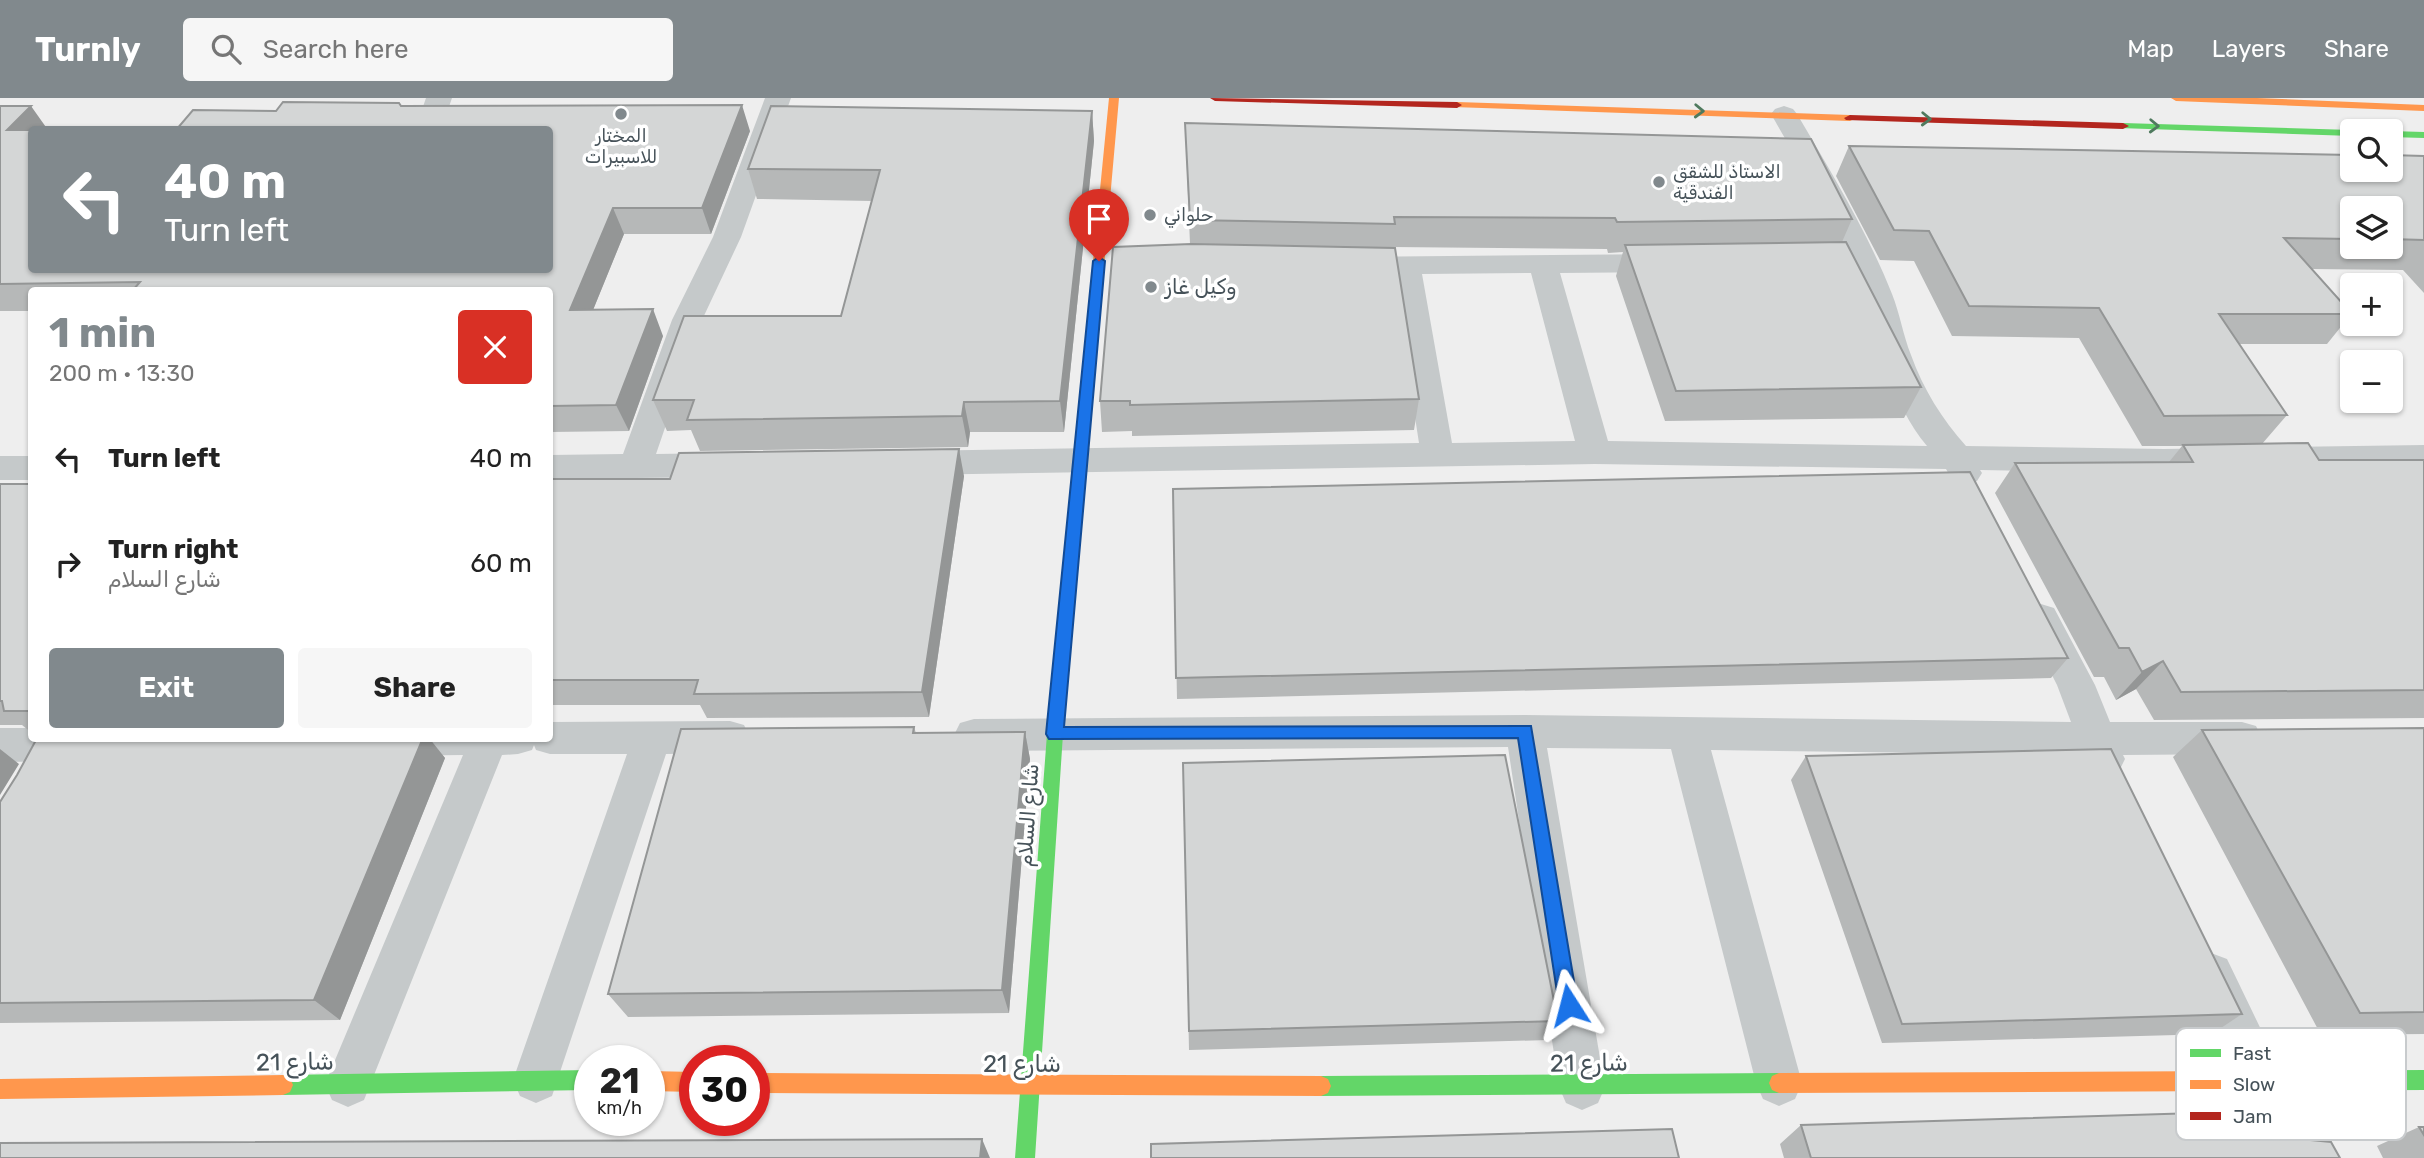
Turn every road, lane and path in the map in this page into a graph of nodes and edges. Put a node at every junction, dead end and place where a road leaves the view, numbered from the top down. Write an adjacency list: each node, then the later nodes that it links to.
1 (439, 98): 8 (street)
2 (778, 98): 23 (street)
3 (1114, 98): 20 (street, شارع السلام)
4 (1214, 98): 7 (street, one-way to 7)
5 (2176, 98): 6 (street)
6 (2424, 108)
7 (1784, 114): 9 (street, one-way to 9); 19 (street)
8 (429, 126)
9 (2340, 133)
10 (2403, 134): 11 (street)
11 (2424, 135)
12 (1695, 262): 13 (street)
13 (1544, 264): 15 (street); 16 (street)
14 (1322, 265): 15 (street)
15 (1406, 267): 17 (street)
16 (1595, 452): 17 (street); 19 (street)
17 (1437, 453): 20 (street)
18 (2424, 457): 19 (street)
19 (1958, 460): 27 (street)
20 (1081, 461): 21 (street); 30 (street, شارع السلام)
21 (886, 463)
22 (746, 465): 23 (street)
23 (635, 466): 24 (street)
24 (553, 467)
25 (0, 468): 26 (street)
26 (28, 468)
27 (1978, 500)
28 (2025, 587): 37 (street)
29 (1525, 731): 30 (street); 31 (street); 57 (street)
30 (1055, 734): 32 (street); 56 (street, شارع السلام)
31 (1687, 734): 37 (street); 54 (street)
32 (944, 735)
33 (763, 737): 35 (street)
34 (553, 738): 35 (street)
35 (652, 738): 48 (street)
36 (2273, 738): 37 (street)
37 (2095, 739): 45 (street)
38 (40, 742): 43 (street)
39 (54, 742): 44 (street)
40 (88, 742): 42 (street)
41 (488, 742): 55 (street)
42 (122, 743)
43 (0, 745)
44 (32, 785)
45 (2117, 785)
46 (2196, 944): 47 (street)
47 (2237, 1028)
48 (536, 1080): 49 (street, شارع 21); 55 (street, شارع 21)
49 (574, 1080)
50 (2406, 1080): 51 (street, شارع 21)
51 (2424, 1080)
52 (2176, 1082): 54 (street, شارع 21)
53 (770, 1083): 56 (street, شارع 21)
54 (1779, 1083): 57 (street, شارع 21)
55 (348, 1084): 58 (street, شارع 21)
56 (1031, 1087): 57 (street, شارع 21); 60 (street, شارع السلام)
57 (1581, 1087)
58 (0, 1089)
59 (2291, 1140): 61 (street)
60 (1025, 1158)
61 (2300, 1158)

